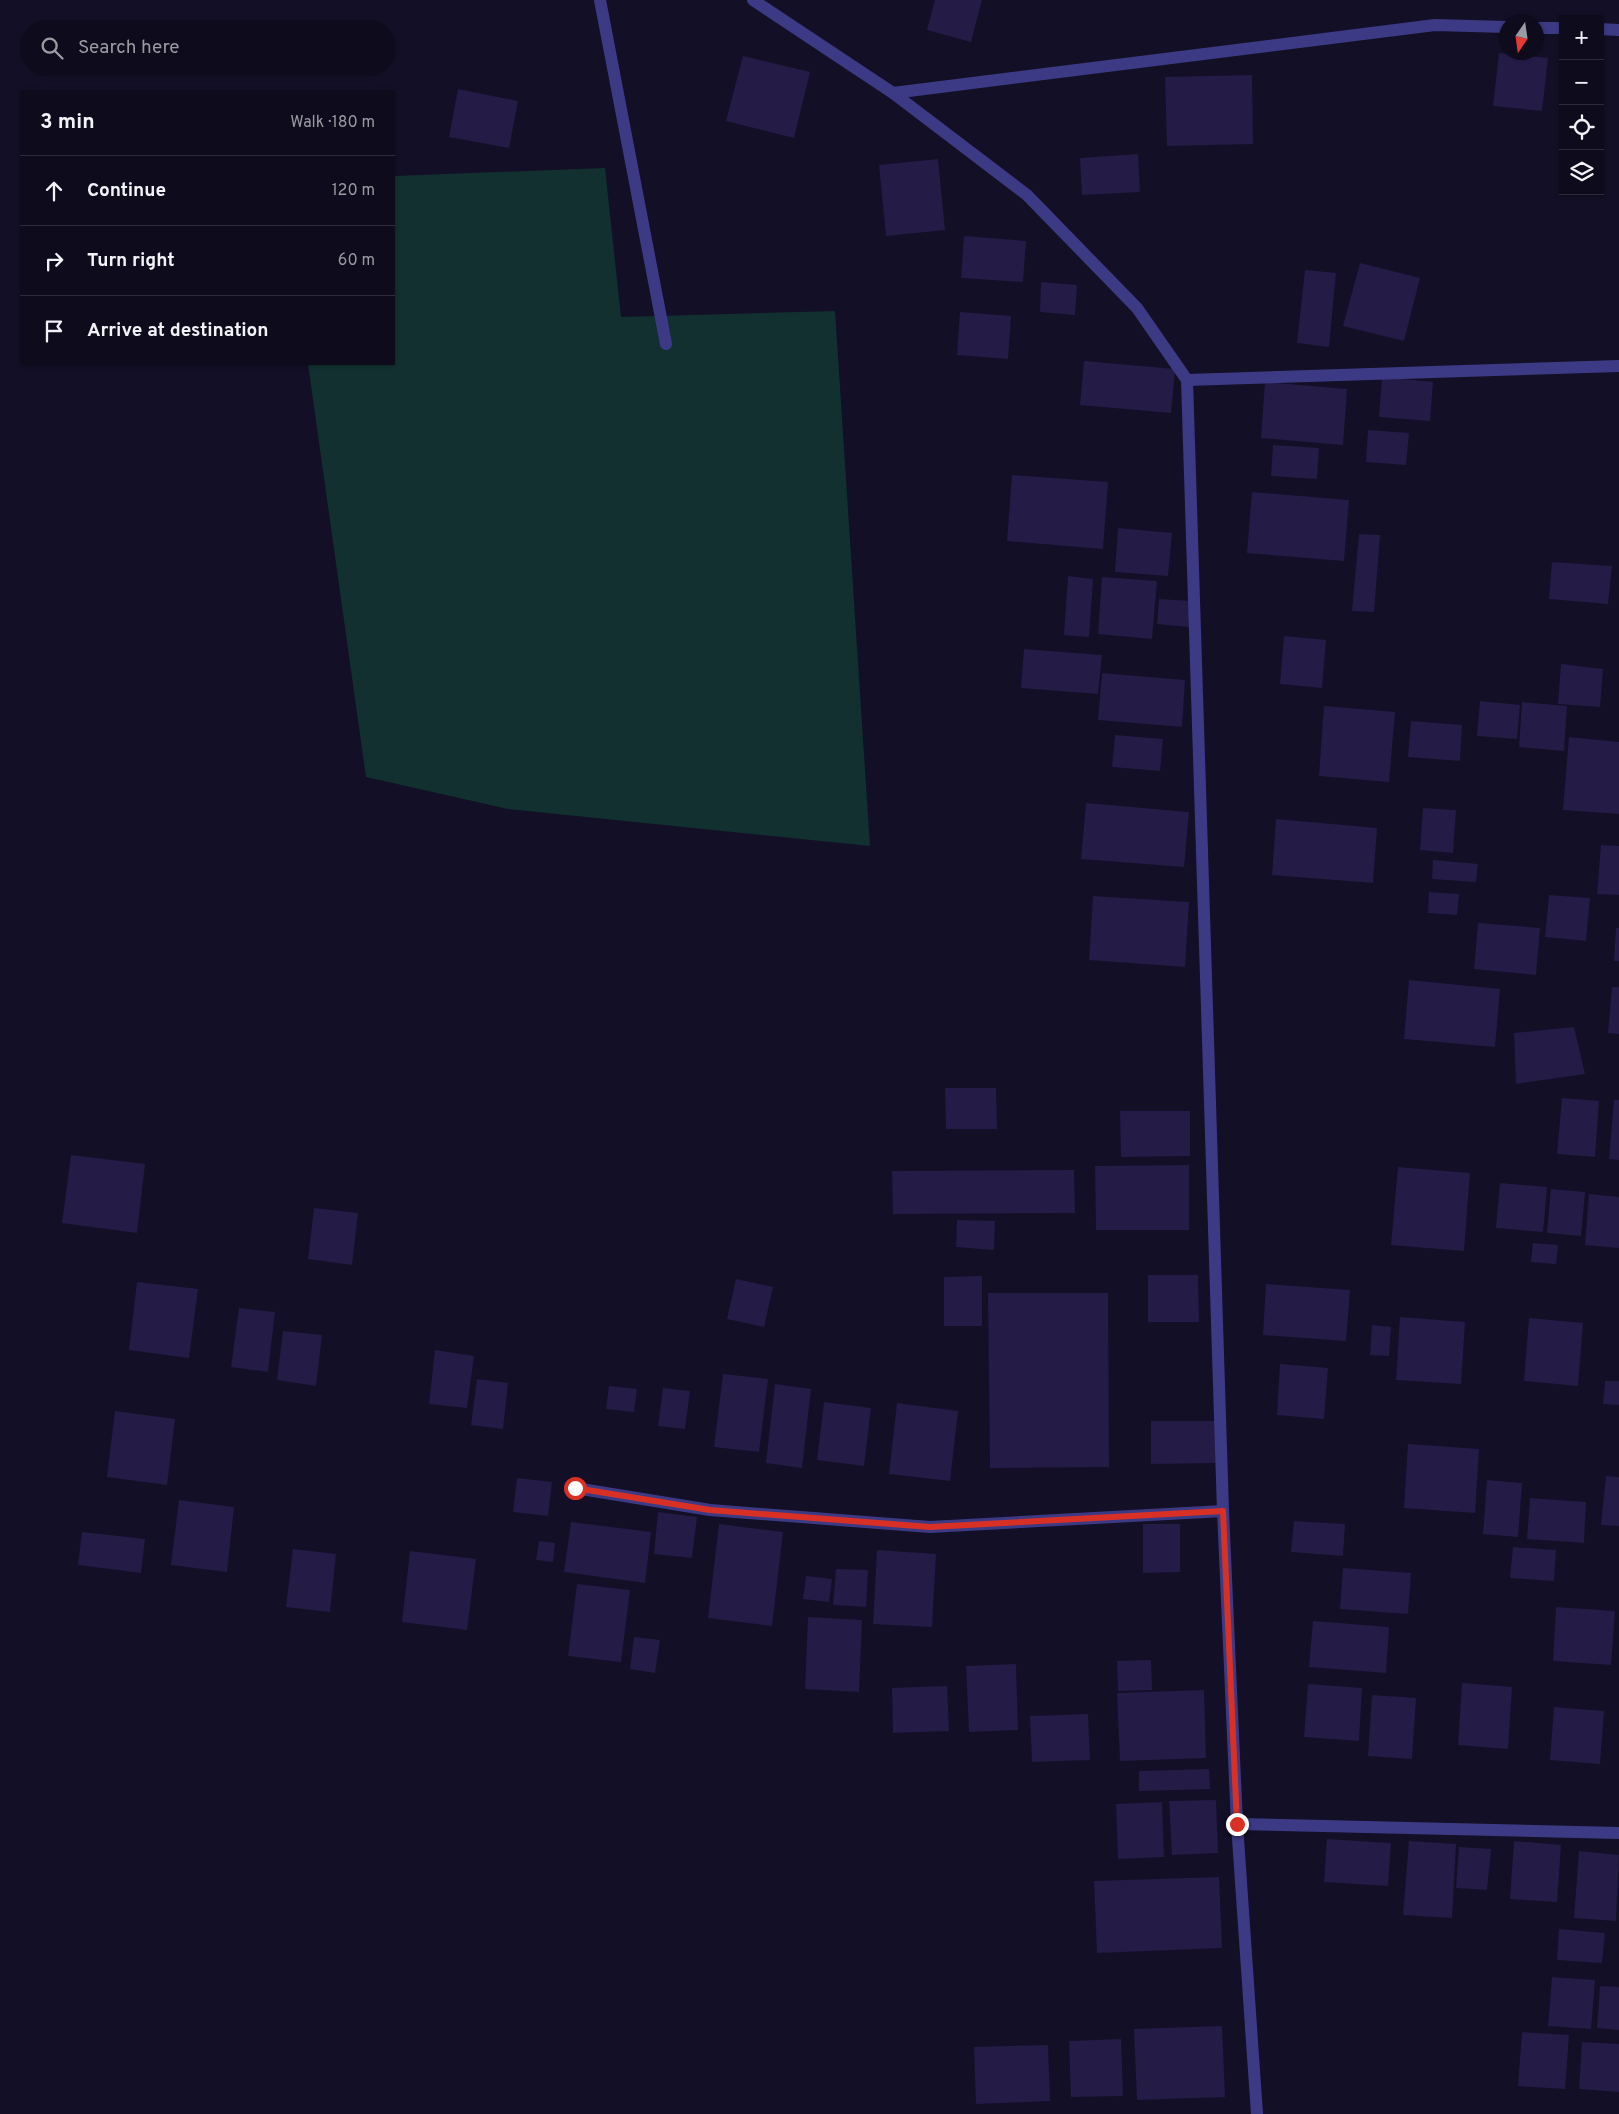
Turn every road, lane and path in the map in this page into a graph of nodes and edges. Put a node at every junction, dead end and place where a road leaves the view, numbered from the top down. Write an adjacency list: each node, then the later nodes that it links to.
1 (600, 0): 9 (street)
2 (753, 0): 8 (street)
3 (1499, 27): 8 (street)
4 (1544, 28): 5 (street)
5 (1559, 28)
6 (1604, 29): 7 (street)
7 (1619, 30)
8 (893, 93): 11 (street)
9 (666, 344)
10 (1619, 366): 11 (street)
11 (1187, 380): 13 (street)
12 (575, 1488): 13 (street)
13 (1223, 1511): 14 (street)
14 (1237, 1824): 15 (street); 16 (street)
15 (1619, 1833)
16 (1257, 2114)

